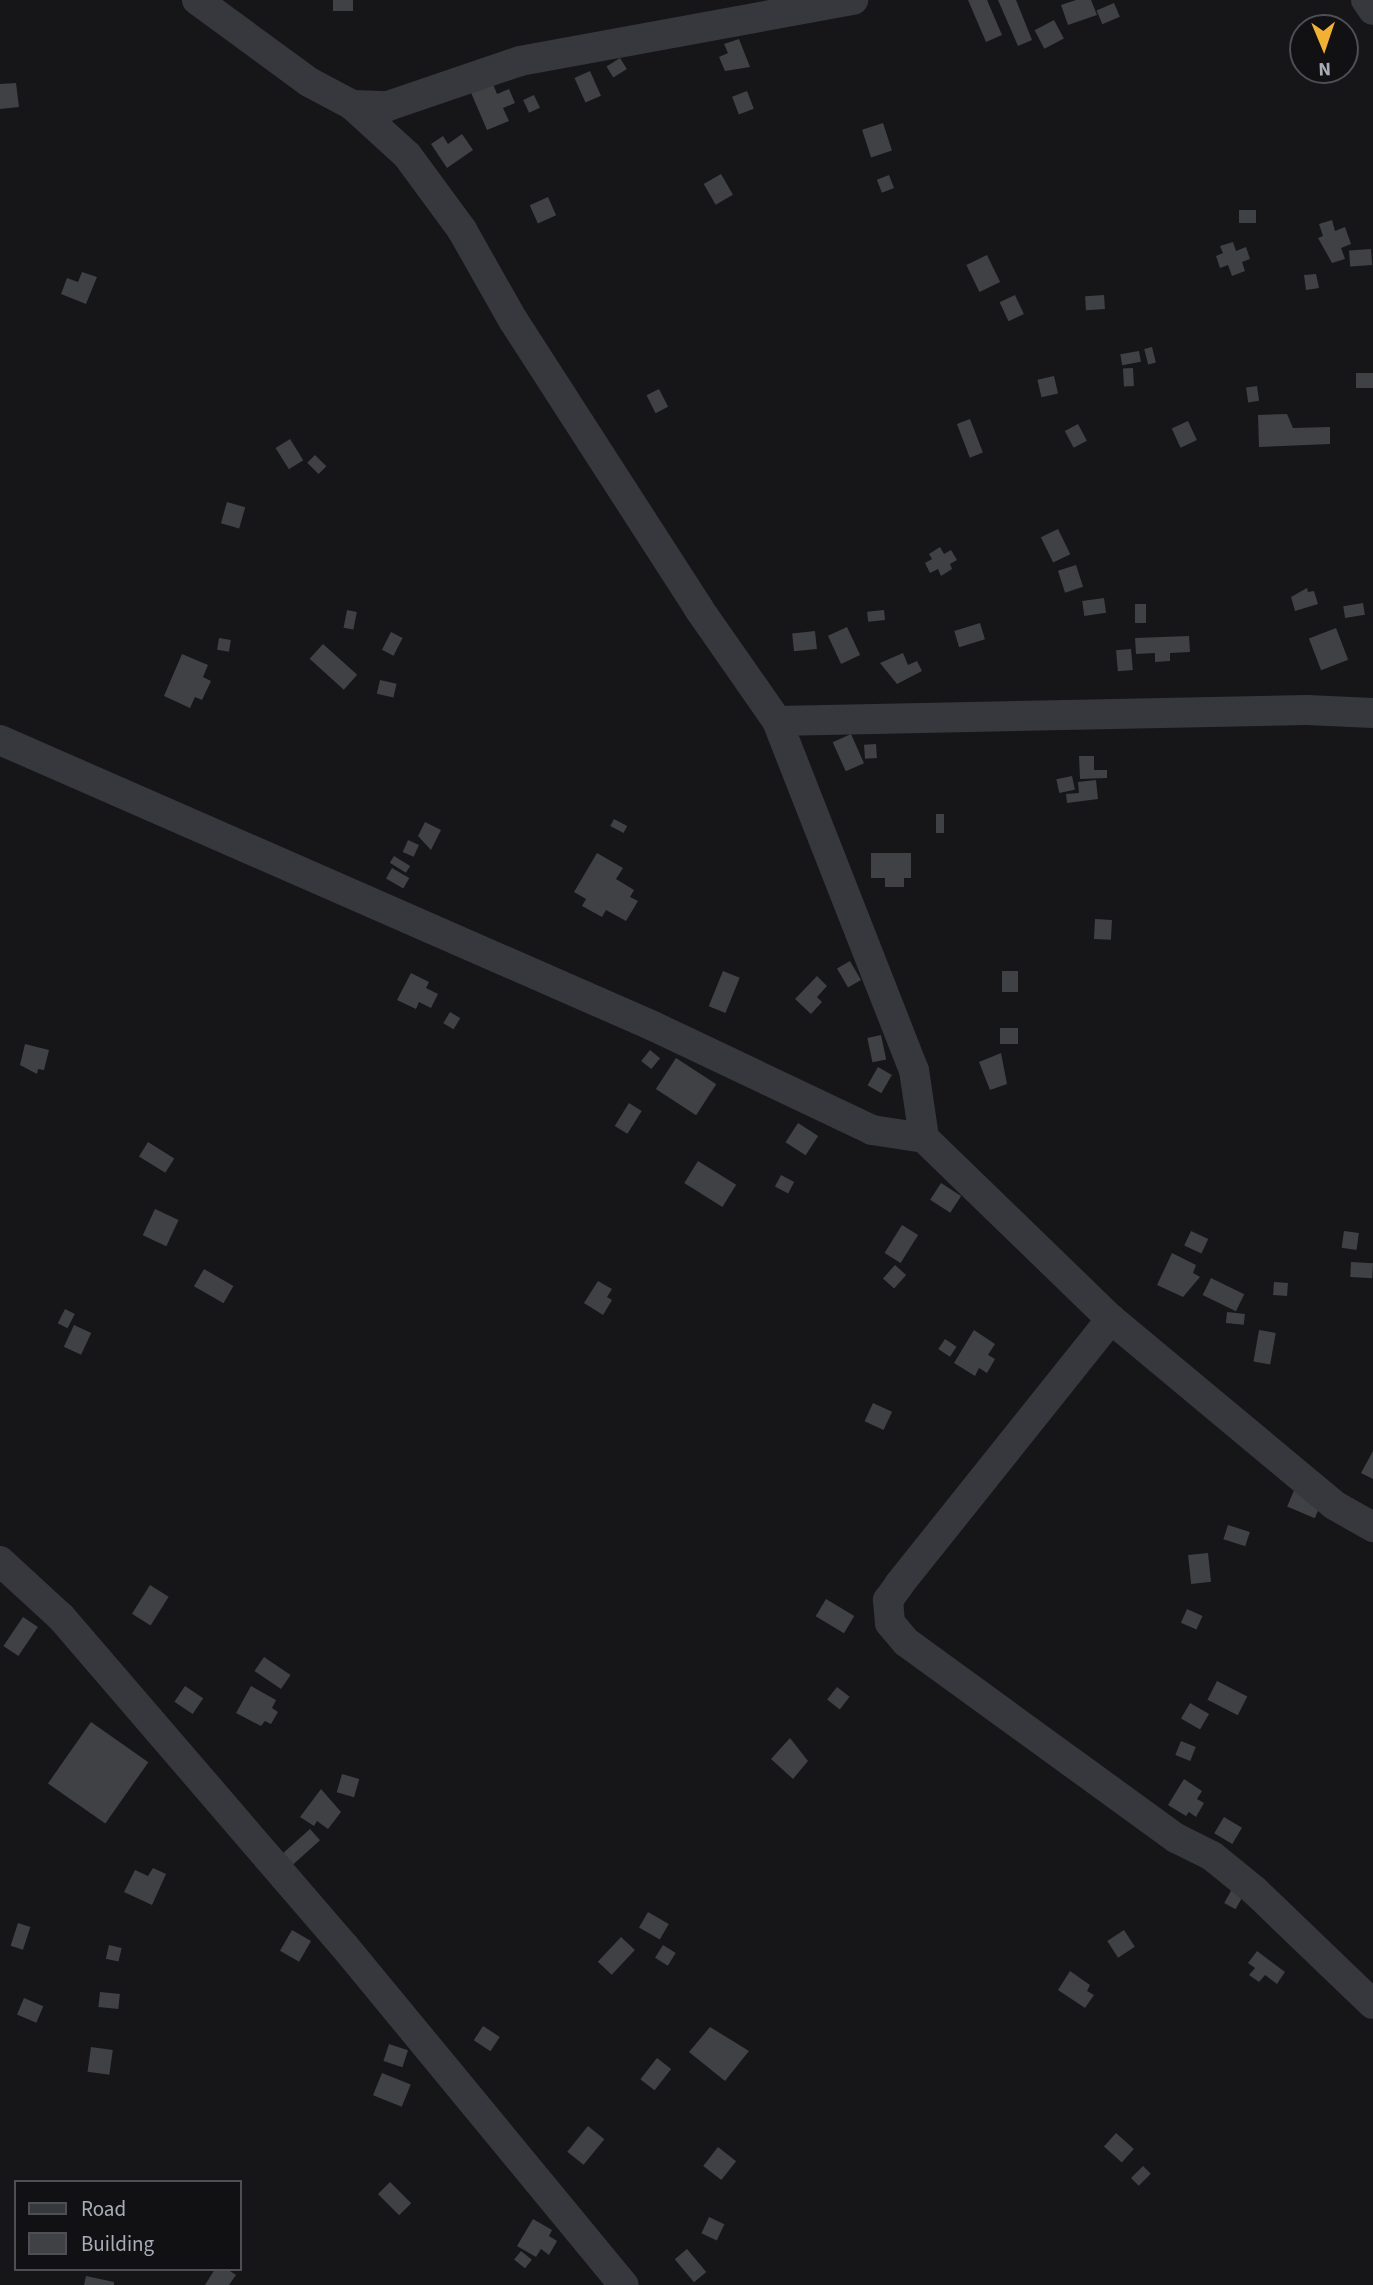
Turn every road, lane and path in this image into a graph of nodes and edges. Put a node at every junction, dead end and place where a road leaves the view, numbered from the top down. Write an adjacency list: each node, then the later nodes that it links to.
1 (197, 0): 5 (street)
2 (853, 0): 5 (street)
3 (1366, 0): 4 (street)
4 (1373, 10)
5 (352, 105): 7 (street)
6 (1373, 713): 7 (street)
7 (777, 721): 9 (street)
8 (0, 740): 9 (street)
9 (924, 1138): 10 (street)
10 (1111, 1319): 11 (street); 13 (street)
11 (1373, 1527)
12 (0, 1562): 14 (street)
13 (1373, 2004)
14 (624, 2285)

